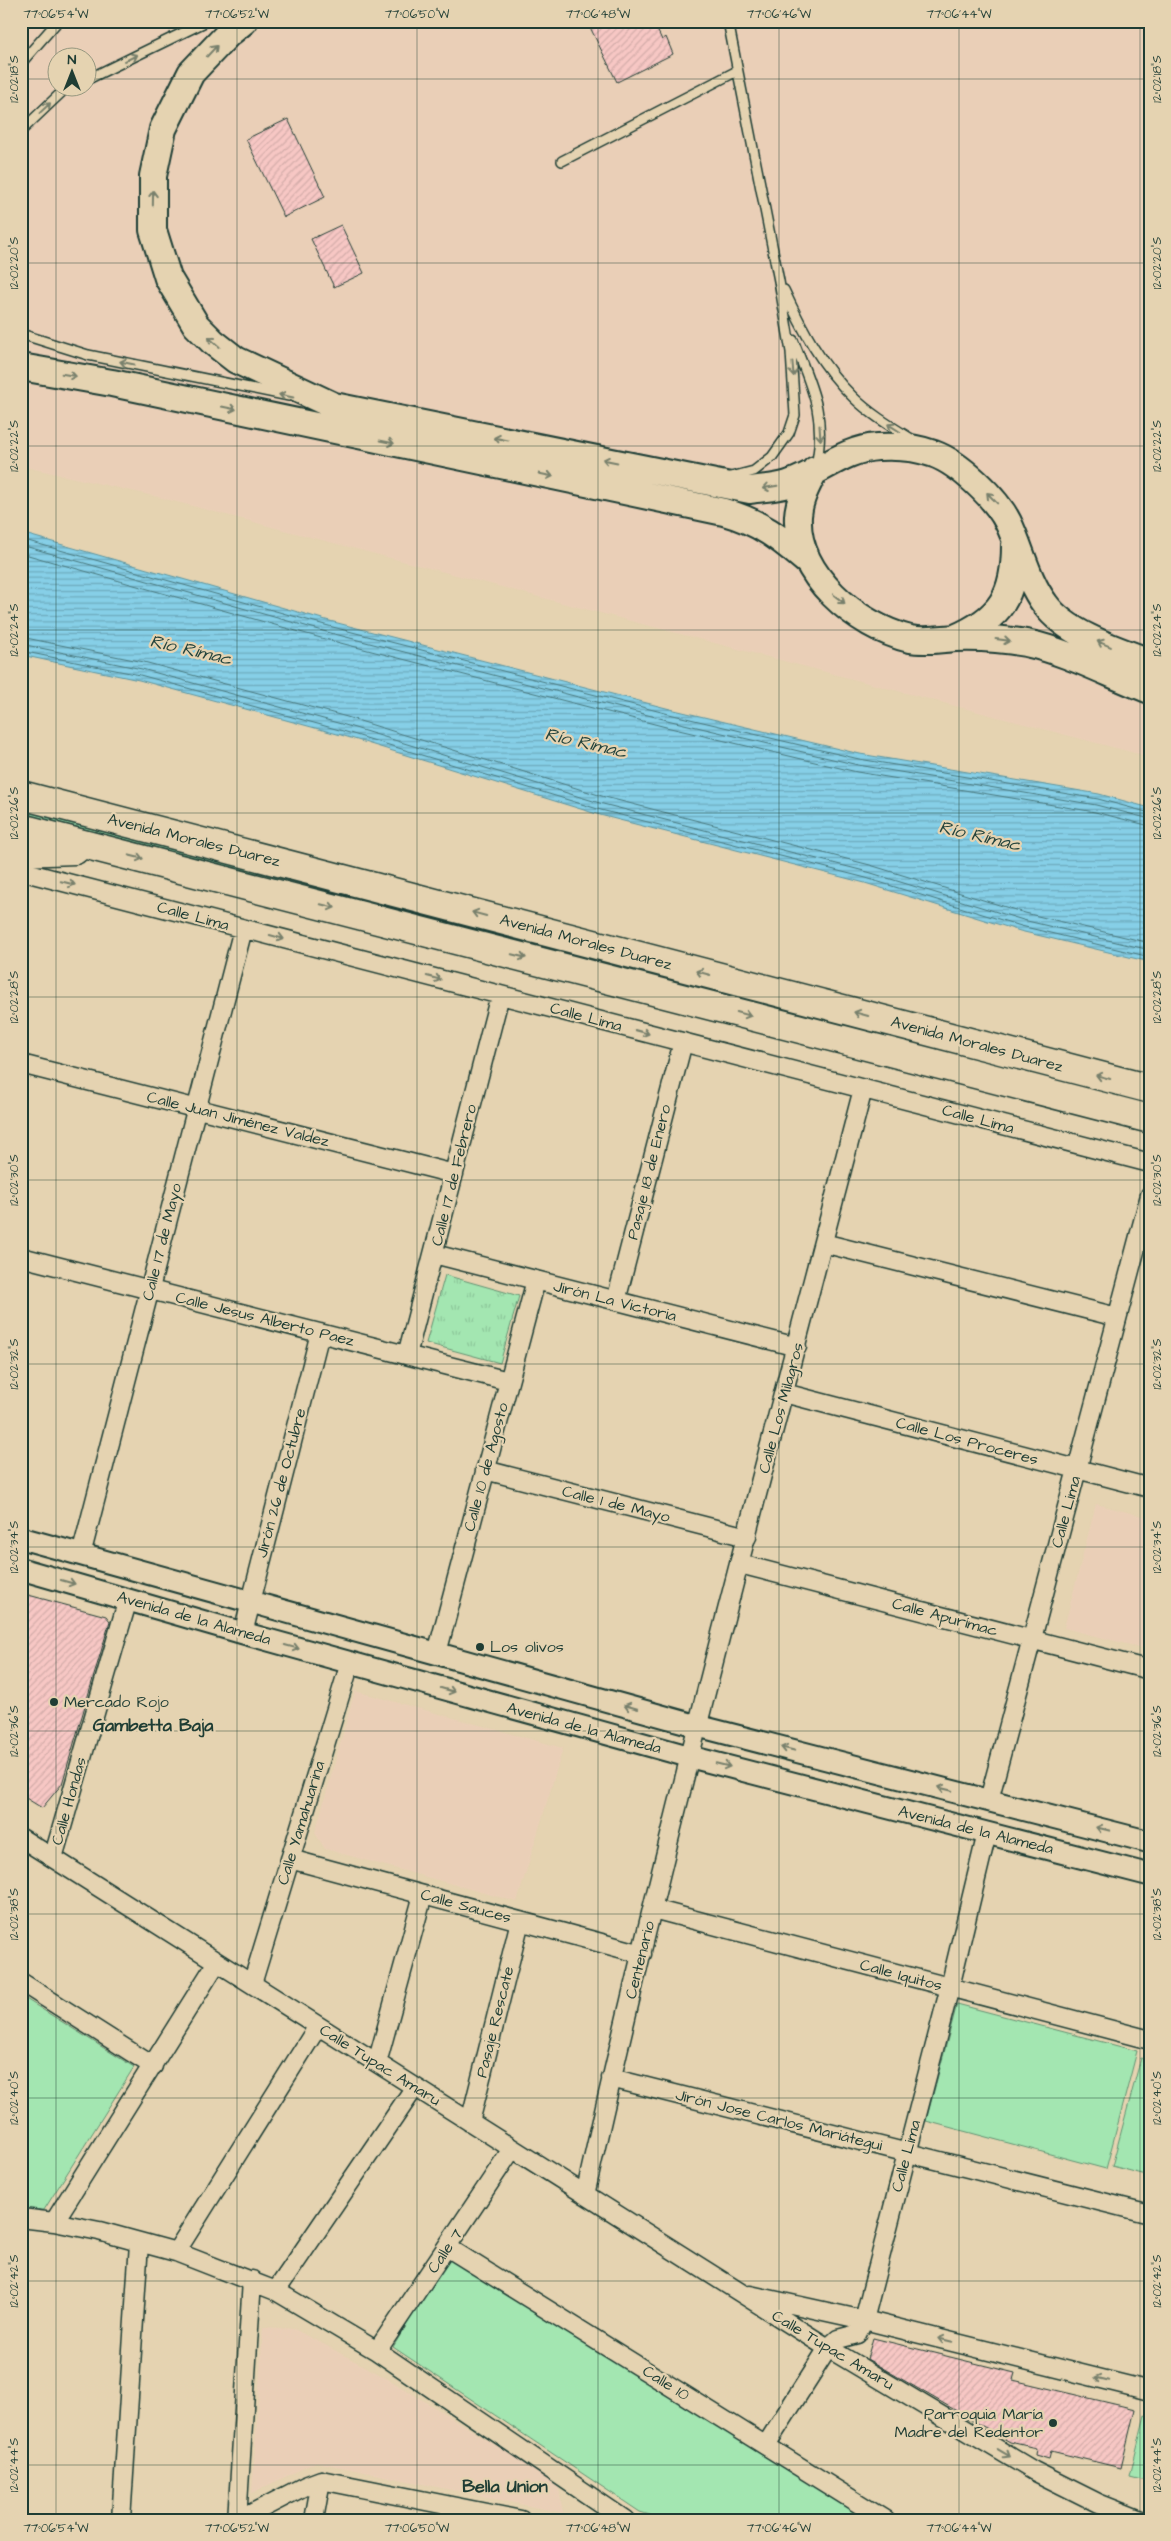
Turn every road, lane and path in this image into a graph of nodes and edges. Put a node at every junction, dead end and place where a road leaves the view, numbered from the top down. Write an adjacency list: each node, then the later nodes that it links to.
1 (58, 21): 5 (lane)
2 (207, 21): 7 (lane, one-way to 2)
3 (244, 21): 15 (main road, one-way to 3)
4 (728, 21): 6 (lane)
5 (21, 63)
6 (738, 71): 10 (lane); 11 (lane)
7 (98, 74)
8 (56, 98): 9 (lane, one-way to 8)
9 (21, 131)
10 (562, 161)
11 (779, 281): 12 (lane); 16 (lane, one-way to 11)
12 (786, 321): 17 (lane, one-way to 17); 18 (lane, one-way to 18)
13 (21, 334): 15 (lane, one-way to 13)
14 (21, 367): 20 (main road, one-way to 20)
15 (334, 406): 18 (main road, one-way to 15)
16 (935, 454): 17 (main road); 19 (main road, one-way to 16)
17 (815, 470): 18 (main road, one-way to 18); 20 (main road)
18 (716, 482)
19 (1015, 540): 21 (main road); 22 (main road, one-way to 19)
20 (808, 562): 21 (main road, one-way to 21)
21 (954, 638): 23 (main road, one-way to 23)
22 (1150, 662)
23 (1150, 690)
24 (21, 796): 34 (highway, Avenida Morales Duarez, one-way to 24)
25 (21, 828): 26 (highway, Avenida Morales Duarez)
26 (103, 849): 27 (highway); 36 (highway, Avenida Morales Duarez, one-way to 36)
27 (21, 852)
28 (21, 871): 29 (street, Calle Lima, one-way to 29)
29 (243, 929): 30 (street, Calle Lima, one-way to 30); 35 (street, Calle 17 de Mayo)
30 (500, 995): 31 (street, Calle Lima, one-way to 31); 38 (street, Calle 17 de Febrero)
31 (682, 1042): 33 (street, Calle Lima); 45 (street, Pasaje 18 de Enero)
32 (21, 1064): 35 (street, Calle Juan Jiménez Valdez)
33 (863, 1089): 37 (street, Calle Lima); 40 (street, Calle Los Milagros)
34 (1150, 1089)
35 (196, 1108): 38 (street, Calle Juan Jiménez Valdez); 44 (street, Calle 17 de Mayo)
36 (1150, 1119)
37 (1150, 1163)
38 (454, 1174): 41 (street, Calle 17 de Febrero)
39 (1150, 1195): 46 (street, Calle Lima)
40 (823, 1243): 46 (street); 48 (street, Calle Los Milagros)
41 (434, 1254): 43 (street, Jirón La Victoria); 49 (street, Calle 17 de Febrero)
42 (21, 1257): 44 (street, Calle Jesus Alberto Paez)
43 (536, 1280): 45 (street, Jirón La Victoria); 50 (street, Calle 10 de Agosto)
44 (150, 1290): 47 (street, Calle Jesus Alberto Paez); 57 (street, Calle 17 de Mayo)
45 (616, 1301): 48 (street, Jirón La Victoria)
46 (1117, 1317): 52 (street, Calle Lima)
47 (320, 1333): 49 (street, Calle Jesus Alberto Paez); 61 (street, Jirón 26 de Octubre)
48 (797, 1347): 51 (street, Calle Los Milagros)
49 (407, 1355): 50 (street, Calle Jesus Alberto Paez)
50 (508, 1381): 53 (street, Calle 10 de Agosto)
51 (784, 1393): 52 (street, Calle Los Proceres); 55 (street, Calle Los Milagros)
52 (1077, 1469): 54 (street, Calle Los Proceres); 63 (street, Calle Lima)
53 (485, 1470): 55 (street, Calle 1 de Mayo); 64 (street, Calle 10 de Agosto)
54 (1150, 1488)
55 (747, 1537): 58 (street, Calle Los Milagros)
56 (21, 1538): 57 (street, Avenida de la Alameda)
57 (81, 1555): 61 (street, Avenida de la Alameda)
58 (740, 1564): 63 (street, Calle Apurímac); 67 (street, Calle Los Milagros)
59 (21, 1569): 60 (street, Avenida de la Alameda, one-way to 60)
60 (128, 1599): 62 (street, Avenida de la Alameda); 73 (street, Calle Hondas)
61 (250, 1602): 62 (street, Jirón 26 de Octubre); 64 (street, Avenida de la Alameda)
62 (243, 1633): 65 (street, Avenida de la Alameda, one-way to 65)
63 (1032, 1640): 66 (street, Calle Apurímac); 69 (street, Calle Lima)
64 (437, 1653): 67 (street, Avenida de la Alameda, one-way to 64)
65 (350, 1663): 68 (street, Avenida de la Alameda, one-way to 68); 74 (street, Calle Yamahuarina)
66 (1150, 1670)
67 (698, 1726): 68 (street, Centenario); 69 (street, Avenida de la Alameda, one-way to 67)
68 (691, 1757): 70 (street, Avenida de la Alameda, one-way to 70); 77 (street, Centenario)
69 (989, 1800): 72 (street, Avenida de la Alameda, one-way to 69)
70 (986, 1833): 75 (street, Avenida de la Alameda); 83 (street, Calle Lima)
71 (21, 1838): 73 (street, Calle Tupac Amaru)
72 (1150, 1842)
73 (53, 1858): 80 (street, Calle Tupac Amaru)
74 (290, 1858): 76 (street, Calle Sauces); 82 (street, Calle Yamahuarina)
75 (1150, 1875)
76 (423, 1895): 78 (street, Calle Sauces); 86 (street)
77 (653, 1909): 79 (street, Centenario); 83 (street, Calle Iquitos)
78 (520, 1921): 79 (street, Calle Sauces); 90 (street, Pasaje Rescate)
79 (642, 1954): 88 (street, Centenario)
80 (217, 1962): 82 (street, Calle Tupac Amaru); 87 (street)
81 (21, 1982): 87 (street)
82 (252, 1984): 84 (street, Calle Tupac Amaru)
83 (950, 1987): 85 (street, Calle Iquitos); 92 (street, Calle Lima)
84 (318, 2026): 86 (street, Calle Tupac Amaru); 99 (street)
85 (1150, 2040)
86 (376, 2063): 89 (street, Calle Tupac Amaru)
87 (153, 2066): 96 (street)
88 (611, 2078): 92 (street, Jirón Jose Carlos Mariátegui); 93 (street, Centenario)
89 (415, 2087): 90 (street, Calle Tupac Amaru); 101 (street)
90 (470, 2122): 91 (street, Calle Tupac Amaru)
91 (512, 2149): 93 (street, Calle Tupac Amaru); 98 (street, Calle 7)
92 (907, 2152): 94 (street, Jirón Jose Carlos Mariátegui); 103 (street, Calle Lima)
93 (585, 2195): 102 (street, Calle Tupac Amaru)
94 (1150, 2214)
95 (21, 2218): 96 (street)
96 (54, 2222): 97 (street)
97 (140, 2243): 99 (street); 109 (street)
98 (447, 2247): 105 (street, Calle 7); 107 (street, Calle 10)
99 (176, 2252): 100 (street)
100 (252, 2280): 101 (street); 110 (street)
101 (276, 2291): 105 (street)
102 (738, 2292): 103 (street, Calle Tupac Amaru); 104 (street, Calle Tupac Amaru)
103 (864, 2320): 104 (street); 106 (street, Calle Tupac Amaru, one-way to 103)
104 (828, 2348): 107 (street); 115 (street, Calle Tupac Amaru, one-way to 115)
105 (376, 2351): 113 (street)
106 (1150, 2391)
107 (766, 2445): 114 (street, Calle 10)
108 (321, 2480): 110 (street); 111 (street); 112 (street)
109 (121, 2520)
110 (238, 2520)
111 (314, 2520)
112 (521, 2520)
113 (625, 2520)
114 (885, 2520)
115 (1141, 2520)

